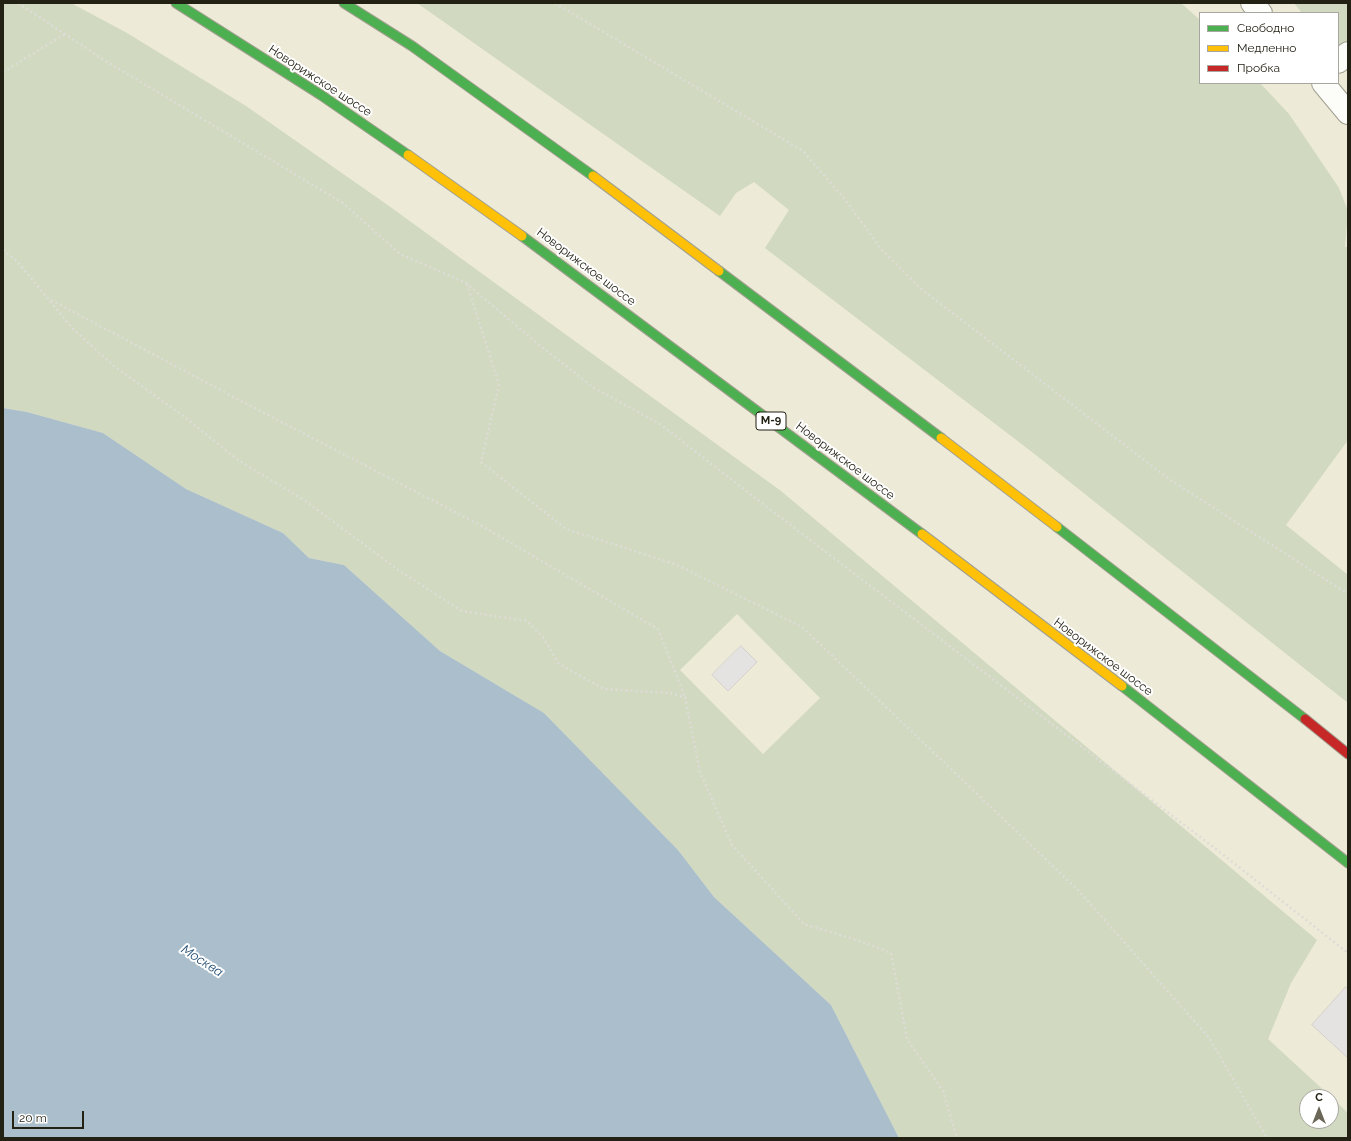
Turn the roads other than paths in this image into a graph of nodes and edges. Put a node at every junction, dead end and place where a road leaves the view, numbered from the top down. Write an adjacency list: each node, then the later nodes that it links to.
1 (176, 3): 10 (highway, Новорижское шоссе / М-9)
2 (344, 3): 9 (highway)
3 (1252, 3): 4 (street)
4 (1260, 12)
5 (1348, 53): 6 (street)
6 (1339, 61)
7 (1324, 84): 8 (street)
8 (1348, 113)
9 (1348, 754)
10 (1348, 863)

